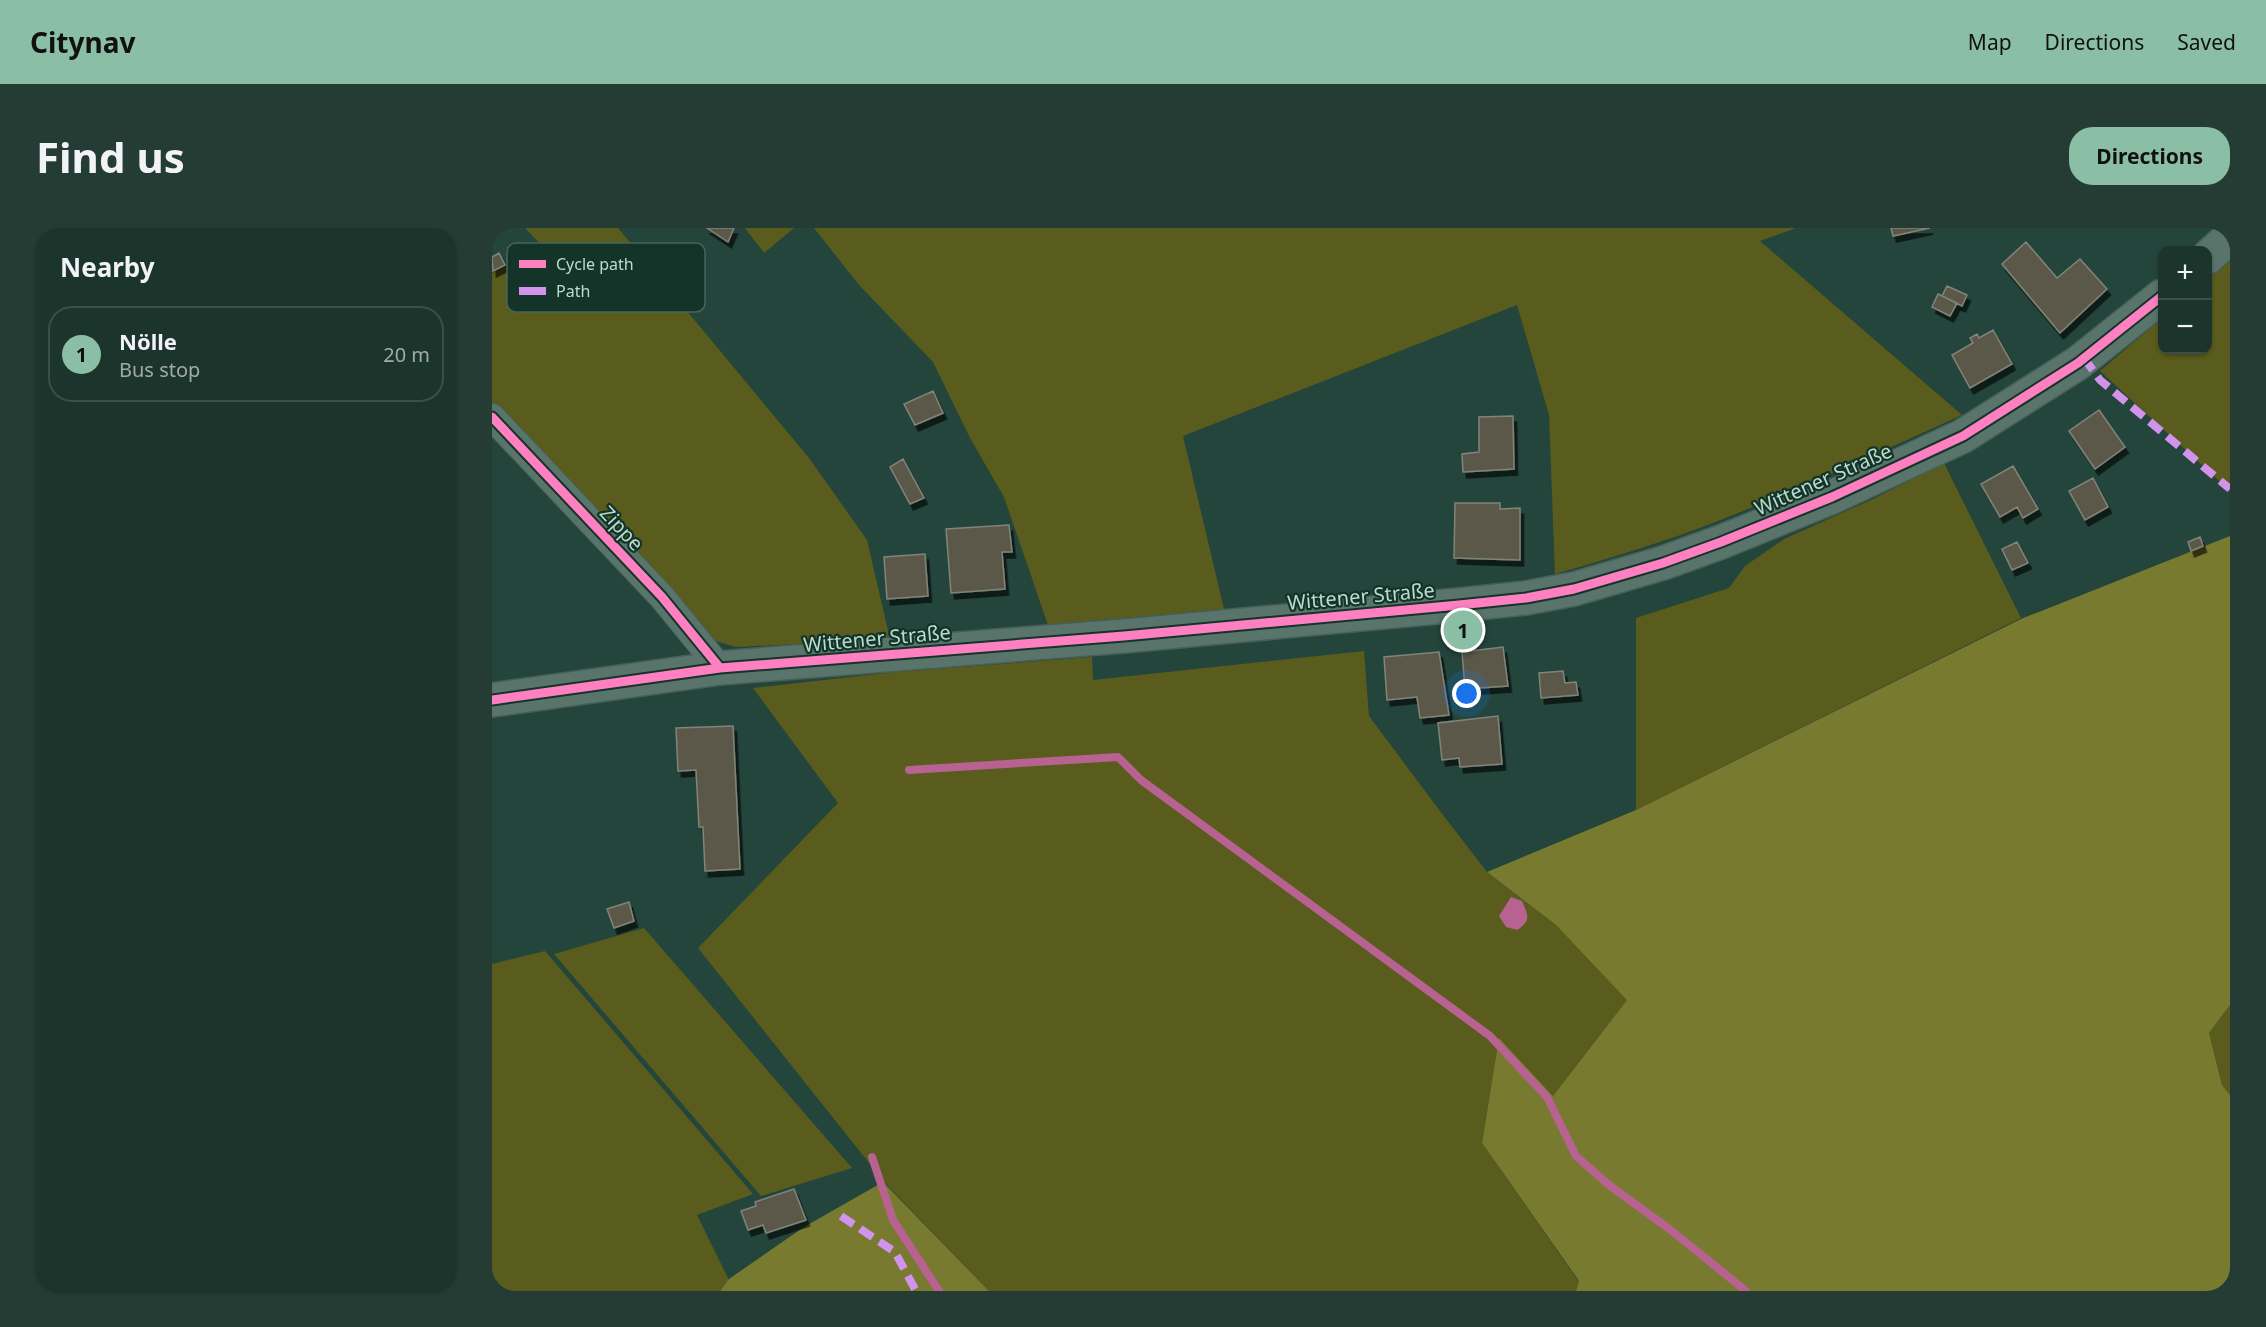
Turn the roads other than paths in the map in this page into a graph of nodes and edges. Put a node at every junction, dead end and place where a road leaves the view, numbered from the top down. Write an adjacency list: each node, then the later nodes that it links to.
1 (2230, 237): 2 (main road)
2 (2212, 253)
3 (2158, 300): 5 (main road, Wittener Straße)
4 (492, 417): 5 (street, Zippe)
5 (720, 668): 6 (main road, Wittener Straße)
6 (492, 700)

